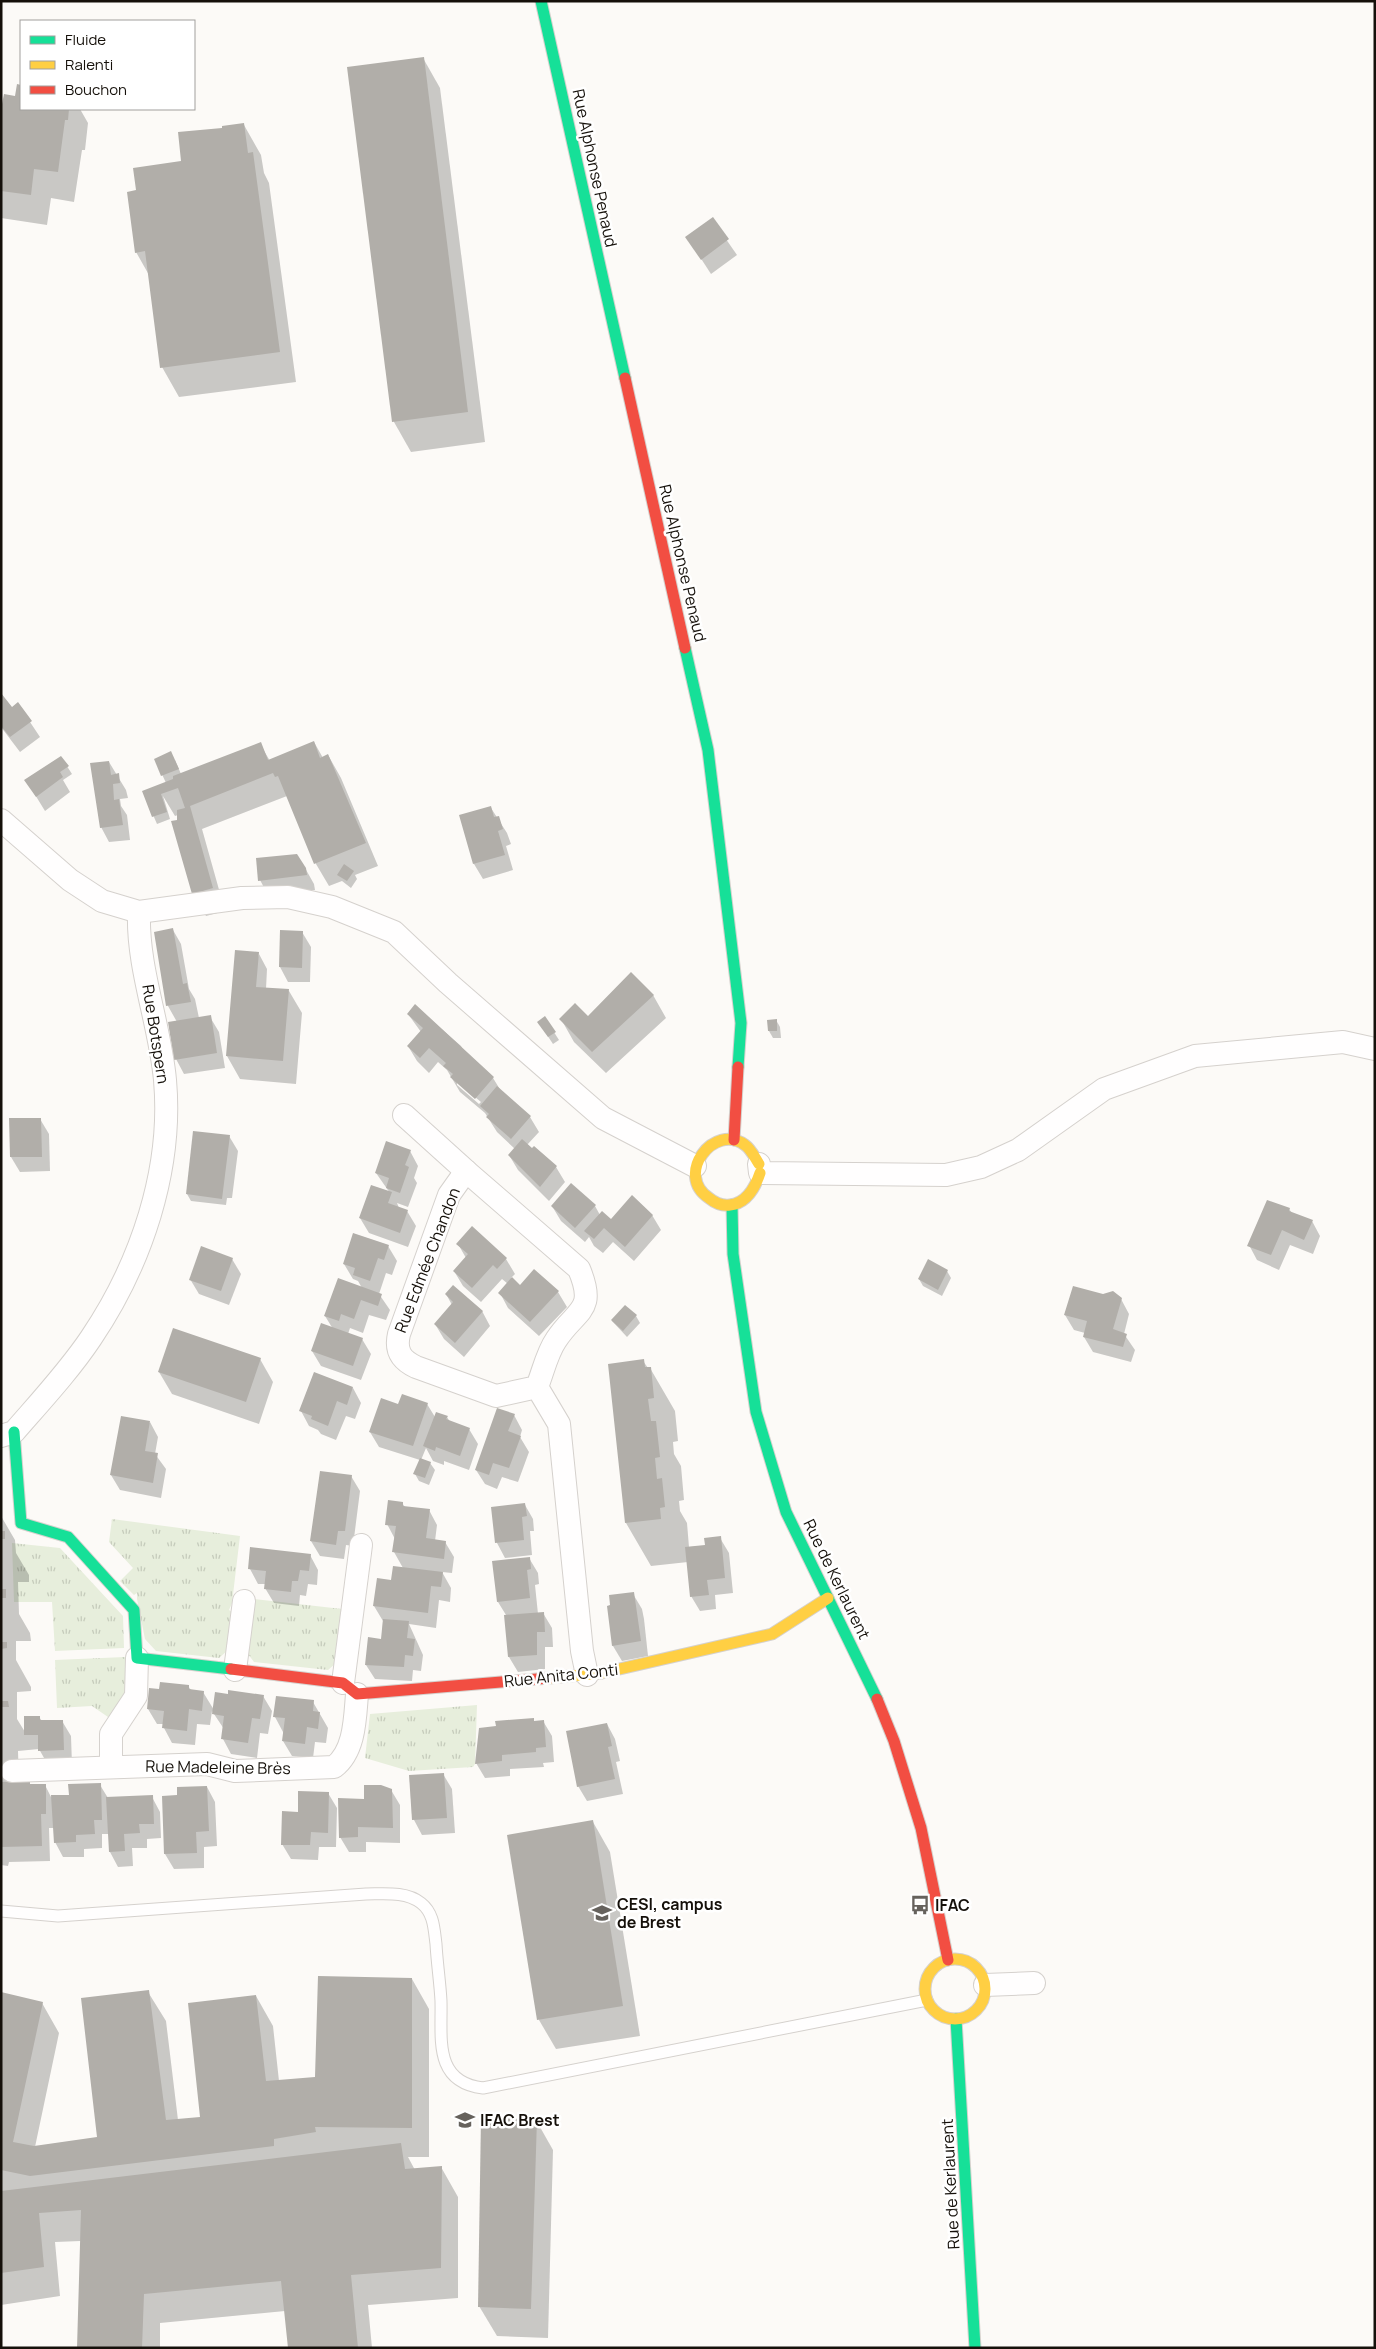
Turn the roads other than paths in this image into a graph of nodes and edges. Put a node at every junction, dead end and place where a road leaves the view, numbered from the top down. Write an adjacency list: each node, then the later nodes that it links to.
1 (541, 1): 6 (street, Rue Alphonse Penaud)
2 (1, 820): 3 (street)
3 (139, 912): 7 (street); 12 (street, Rue Botspern)
4 (1375, 1049): 8 (street)
5 (404, 1114): 9 (street, Rue Edmée Chandon)
6 (734, 1140): 7 (street); 8 (street)
7 (695, 1166): 10 (street)
8 (760, 1168): 10 (street)
9 (466, 1171): 11 (street, Rue Edmée Chandon); 11 (street, Rue Edmée Chandon)
10 (732, 1205): 14 (street, Rue de Kerlaurent)
11 (537, 1387): 18 (street)
12 (8, 1434): 16 (street)
13 (361, 1545): 19 (street)
14 (828, 1598): 18 (street, Rue Anita Conti); 23 (street, Rue de Kerlaurent)
15 (244, 1601): 17 (street)
16 (137, 1658): 17 (street, Rue Anita Conti); 20 (street)
17 (236, 1670): 19 (street, Rue Anita Conti)
18 (588, 1675): 19 (street, Rue Anita Conti)
19 (350, 1688): 20 (street, Rue Madeleine Brès)
20 (111, 1767): 21 (street, Rue Madeleine Brès)
21 (12, 1771)
22 (1, 1911): 26 (lane)
23 (948, 1960): 25 (street); 26 (street)
24 (1034, 1983): 25 (street)
25 (985, 1985): 27 (street)
26 (927, 2000): 27 (street)
27 (956, 2019): 28 (street, Rue de Kerlaurent)
28 (975, 2348)

